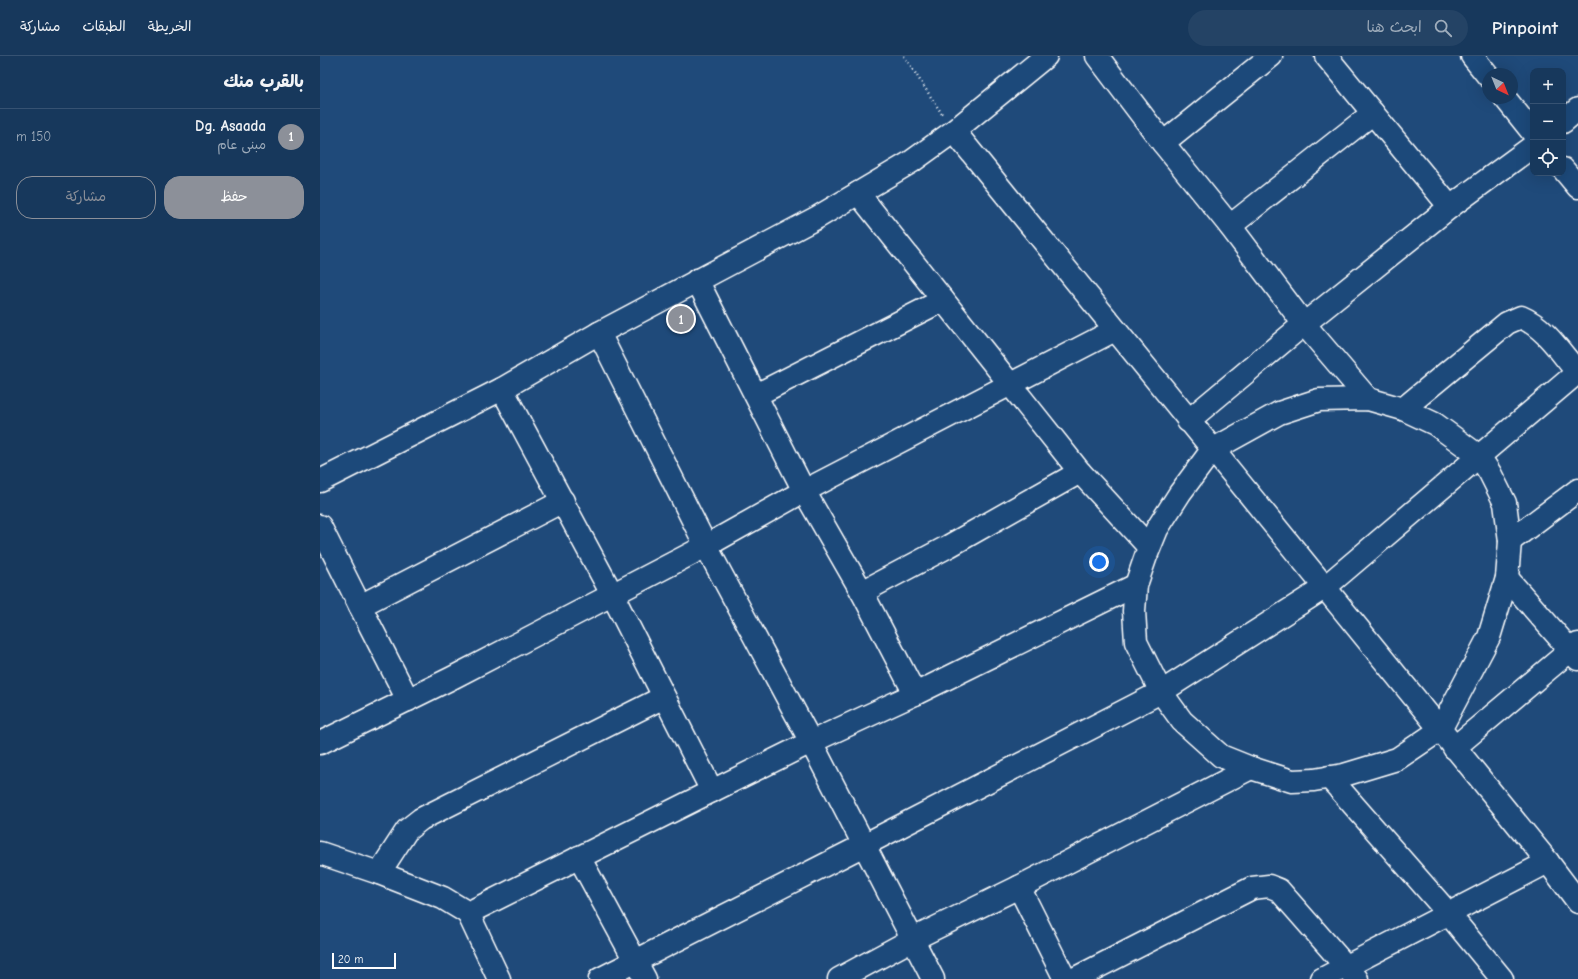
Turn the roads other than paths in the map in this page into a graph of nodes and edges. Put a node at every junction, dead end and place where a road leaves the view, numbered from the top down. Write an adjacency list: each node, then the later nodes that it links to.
1 (1046, 56): 12 (street)
2 (1097, 56): 13 (street)
3 (1271, 56): 13 (street)
4 (1326, 56): 9 (street)
5 (1472, 56): 6 (street)
6 (1482, 68)
7 (1510, 104): 11 (street)
8 (1578, 109): 10 (street)
9 (1373, 113): 18 (street); 19 (street)
10 (1566, 119)
11 (1530, 129)
12 (954, 132): 17 (street); 23 (street)
13 (1163, 143): 19 (street)
14 (1530, 148): 18 (street)
15 (1566, 173): 16 (street)
16 (1578, 187)
17 (858, 193): 20 (street); 21 (street)
18 (1450, 207): 22 (street)
19 (1230, 226): 22 (street)
20 (698, 280): 24 (street); 28 (street)
21 (944, 300): 26 (street); 28 (street)
22 (1304, 324): 29 (street); 31 (street)
23 (1115, 330): 26 (street); 31 (street)
24 (599, 333): 27 (street); 41 (street)
25 (1578, 372): 30 (street); 33 (street)
26 (1010, 384): 34 (street); 37 (street)
27 (502, 389): 35 (street); 38 (street)
28 (756, 395): 37 (street)
29 (1368, 399): 30 (street); 32 (street)
30 (1404, 409): 33 (street)
31 (1188, 421): 32 (street)
32 (1212, 450): 42 (street); 45 (street)
33 (1479, 456): 40 (street); 45 (street)
34 (1080, 472): 42 (street); 46 (street)
35 (320, 481)
36 (1578, 490): 40 (street)
37 (804, 491): 41 (street); 46 (street)
38 (563, 501): 47 (street); 48 (street)
39 (320, 526): 48 (street)
40 (1510, 541): 43 (street)
41 (706, 546): 47 (street); 55 (street)
42 (1150, 547): 44 (street)
43 (1507, 578): 49 (street); 54 (street)
44 (1136, 585): 50 (street); 51 (street)
45 (1324, 588): 50 (street); 54 (street)
46 (862, 592): 51 (street)
47 (612, 594): 52 (street); 53 (street)
48 (360, 606): 53 (street)
49 (1576, 651): 57 (street)
50 (1161, 692): 58 (street); 61 (street)
51 (914, 694): 55 (street)
52 (664, 697): 60 (street); 65 (street)
53 (408, 700): 56 (street)
54 (1440, 730): 57 (street); 59 (street)
55 (811, 742): 60 (street); 61 (street)
56 (320, 743)
57 (1454, 748): 64 (street)
58 (1252, 768): 59 (street); 66 (street)
59 (1330, 777): 69 (street)
60 (712, 790): 63 (street)
61 (864, 845): 70 (street); 71 (street)
62 (320, 852): 65 (street)
63 (579, 857): 68 (street); 71 (street)
64 (1548, 862): 67 (street); 69 (street)
65 (379, 873): 68 (street)
66 (1019, 887): 70 (street); 77 (street)
67 (1578, 902)
68 (468, 913): 73 (street)
69 (1448, 913): 72 (street); 80 (street)
70 (913, 939): 75 (street); 76 (street)
71 (640, 970): 74 (street)
72 (1352, 973): 78 (street); 79 (street)
73 (499, 979)
74 (600, 979)
75 (839, 979)
76 (933, 979)
77 (1065, 979)
78 (1074, 979)
79 (1322, 979)
80 (1502, 979)

